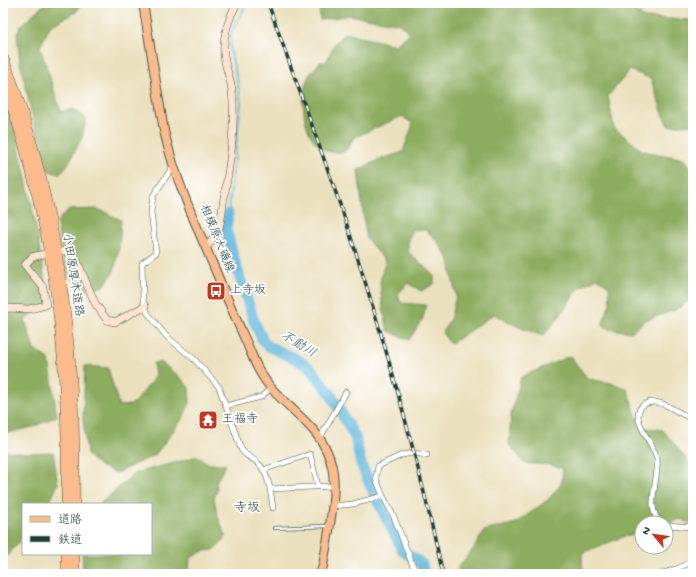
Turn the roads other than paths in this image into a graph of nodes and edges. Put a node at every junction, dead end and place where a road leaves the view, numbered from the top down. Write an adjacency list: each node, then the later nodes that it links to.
1 (143, 3): 5 (main road, 相模原大磯線)
2 (237, 3): 6 (street)
3 (3, 56): 23 (highway, 小田原厚木道路)
4 (3, 81): 22 (highway, 小田原厚木道路)
5 (174, 165): 6 (main road, 相模原大磯線); 9 (street)
6 (206, 248): 11 (main road, 相模原大磯線)
7 (63, 251): 9 (street)
8 (44, 254): 10 (street)
9 (145, 306): 13 (street)
10 (3, 311)
11 (271, 388): 13 (street); 15 (main road, 相模原大磯線)
12 (346, 392): 15 (street)
13 (226, 406): 17 (street)
14 (693, 419): 26 (street)
15 (320, 438): 19 (main road, 相模原大磯線)
16 (427, 455): 21 (street)
17 (263, 470): 18 (street); 20 (street)
18 (318, 486): 19 (street); 20 (street)
19 (333, 486): 24 (main road, 相模原大磯線)
20 (270, 489): 25 (street)
21 (383, 496): 24 (street); 37 (street)
22 (66, 503)
23 (75, 503)
24 (332, 506): 27 (main road, 相模原大磯線)
25 (273, 508)
26 (655, 515)
27 (329, 526): 30 (lane); 36 (main road, 相模原大磯線)
28 (674, 526): 29 (street)
29 (693, 527)
30 (274, 528)
31 (66, 555): 34 (highway)
32 (75, 555): 35 (highway)
33 (693, 560): 38 (street)
34 (66, 574)
35 (74, 574)
36 (320, 574)
37 (416, 574)
38 (661, 574)

